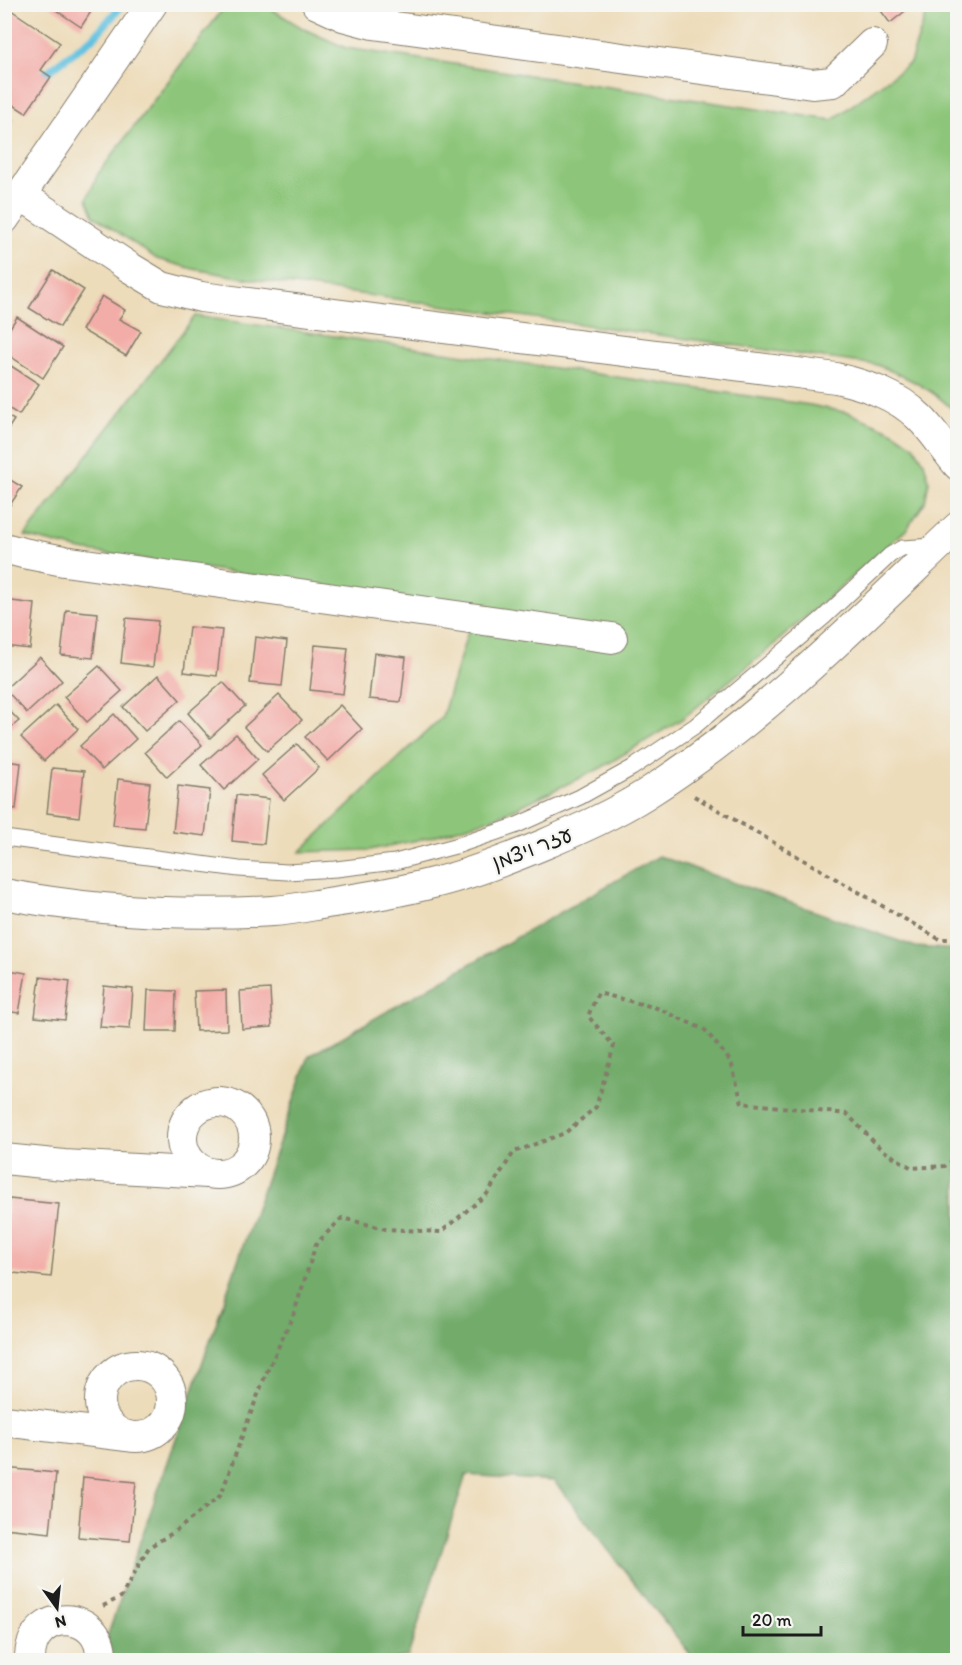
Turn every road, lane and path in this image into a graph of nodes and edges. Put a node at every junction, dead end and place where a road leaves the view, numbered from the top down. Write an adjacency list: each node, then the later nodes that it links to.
1 (152, 4): 4 (street)
2 (317, 4): 3 (street)
3 (872, 44)
4 (13, 207): 5 (street)
5 (957, 465)
6 (947, 536): 9 (street, עזר ויצמן); 10 (lane)
7 (4, 548): 8 (street)
8 (612, 638)
9 (667, 779): 11 (street, עזר ויצמן); 12 (path)
10 (4, 838)
11 (4, 894)
12 (957, 939)
13 (182, 1142): 16 (street); 17 (street); 17 (street)
14 (957, 1156): 21 (path)
15 (4, 1159): 16 (street)
16 (144, 1168): 17 (street)
17 (208, 1173)
18 (101, 1394): 19 (street); 20 (street); 20 (street)
19 (18, 1422): 20 (street)
20 (127, 1436)
21 (76, 1621): 22 (street); 23 (street)
22 (27, 1657)
23 (101, 1660)

